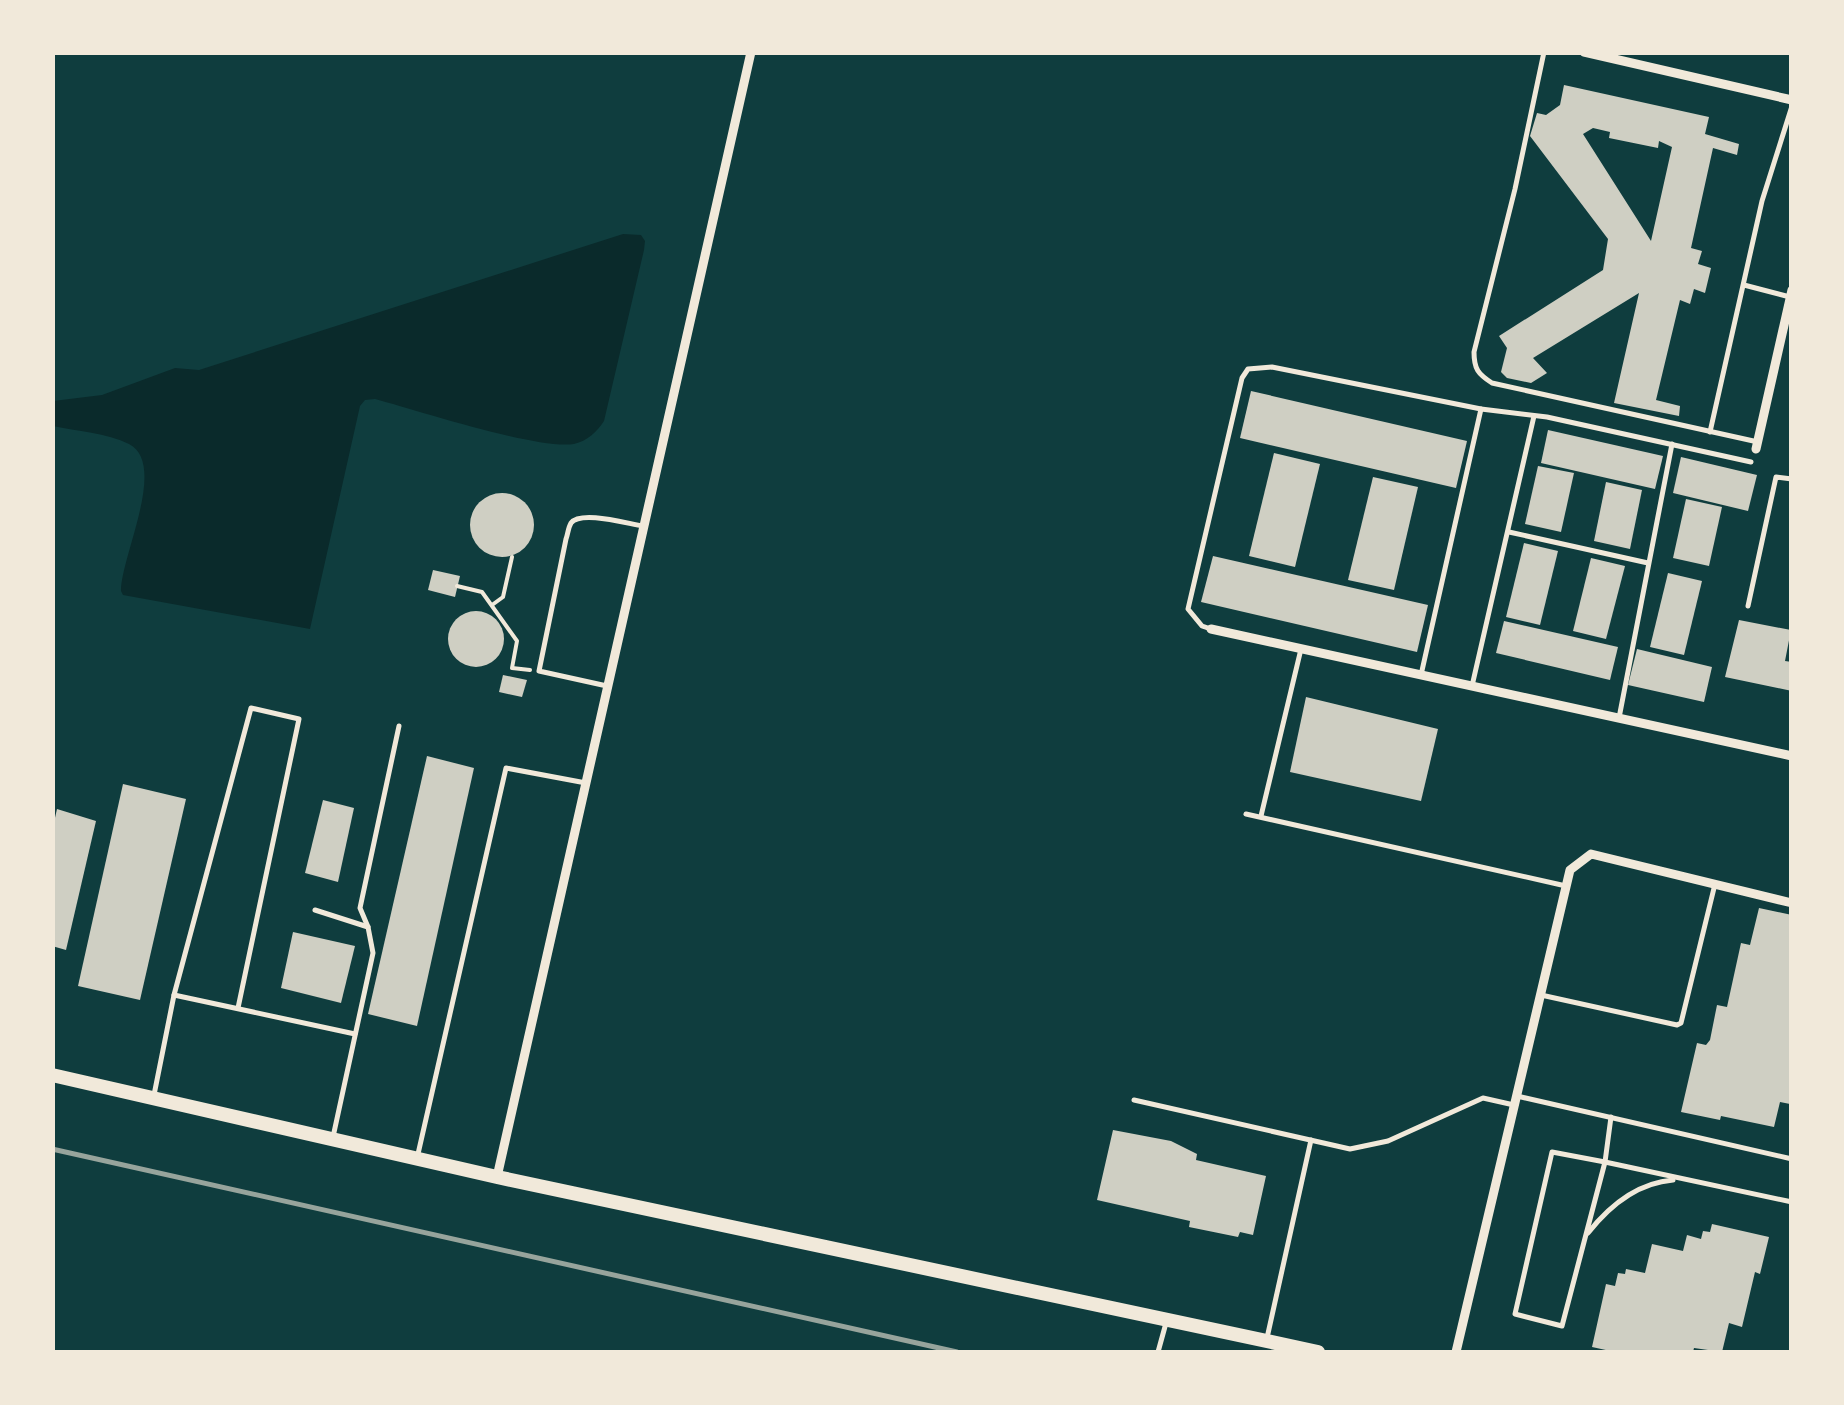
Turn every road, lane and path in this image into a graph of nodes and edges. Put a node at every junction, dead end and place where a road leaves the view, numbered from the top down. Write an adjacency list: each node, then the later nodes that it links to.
1 (751, 52): 14 (street)
2 (1544, 52): 9 (lane)
3 (1584, 52): 4 (street)
4 (1792, 103): 5 (lane)
5 (1743, 285): 6 (lane); 9 (lane)
6 (1790, 293): 11 (street)
7 (1481, 410): 8 (lane); 21 (lane); 24 (lane)
8 (1534, 416): 10 (lane); 15 (lane)
9 (1710, 432): 11 (lane)
10 (1672, 444): 12 (lane); 17 (lane)
11 (1757, 446)
12 (1751, 462)
13 (1792, 480): 20 (lane)
14 (643, 526): 23 (lane); 25 (street)
15 (1508, 532): 17 (lane); 26 (lane)
16 (512, 556): 19 (path)
17 (1648, 563): 27 (lane)
18 (457, 586): 19 (path)
19 (492, 606): 23 (path)
20 (1748, 606)
21 (1212, 629): 22 (street)
22 (1301, 649): 24 (street); 32 (lane)
23 (540, 670): 25 (lane)
24 (1421, 675): 26 (street)
25 (608, 686): 30 (street)
26 (1472, 686): 27 (street)
27 (1618, 718): 29 (street)
28 (399, 726): 37 (lane)
29 (1792, 756)
30 (586, 783): 49 (lane); 52 (street)
31 (1246, 814): 32 (lane)
32 (1261, 817): 34 (lane)
33 (1715, 884): 34 (street); 35 (street); 38 (lane)
34 (1566, 886): 38 (street)
35 (1792, 903)
36 (315, 910): 37 (lane)
37 (368, 927): 41 (lane)
38 (1540, 994): 45 (street)
39 (174, 995): 40 (lane); 40 (lane); 43 (lane)
40 (238, 1008): 41 (lane)
41 (356, 1034): 47 (lane)
42 (52, 1075): 43 (main road)
43 (154, 1098): 47 (main road)
44 (1134, 1100): 48 (lane)
45 (1515, 1100): 46 (lane); 48 (lane); 60 (street)
46 (1612, 1117): 50 (lane); 51 (lane)
47 (332, 1139): 49 (main road)
48 (1311, 1140): 57 (lane)
49 (417, 1159): 52 (main road)
50 (1792, 1159)
51 (1604, 1162): 53 (lane); 55 (lane); 55 (lane)
52 (497, 1177): 56 (main road)
53 (1682, 1180): 54 (lane); 55 (lane)
54 (1792, 1202)
55 (1584, 1241)
56 (1167, 1320): 57 (main road); 58 (lane)
57 (1266, 1342): 59 (main road)
58 (1158, 1352)
59 (1318, 1352)
60 (1456, 1352)

